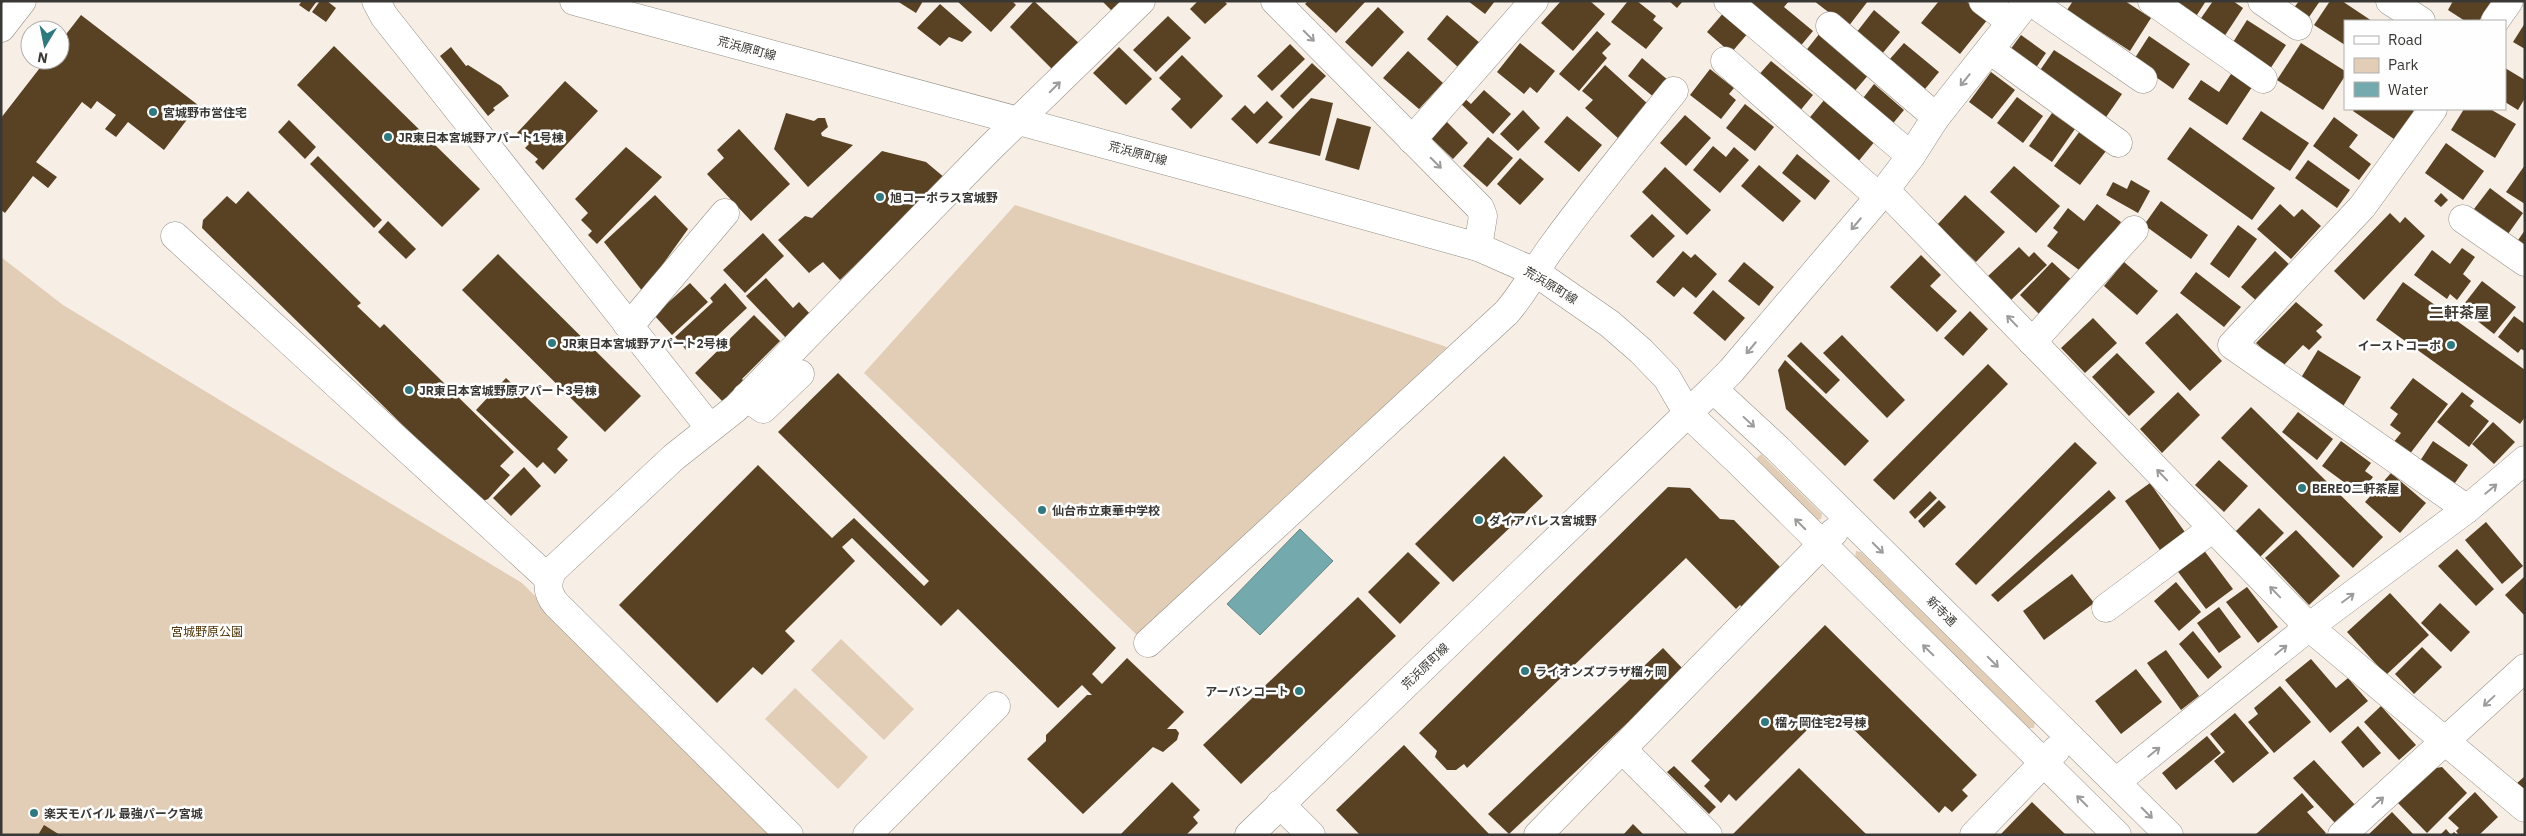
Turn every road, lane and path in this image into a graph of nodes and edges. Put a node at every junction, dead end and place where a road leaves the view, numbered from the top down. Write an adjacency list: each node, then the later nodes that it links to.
1 (22, 1): 18 (street)
2 (376, 1): 38 (street)
3 (574, 1): 26 (street, 荒浜原町線)
4 (1141, 1): 26 (street, one-way to 4)
5 (1534, 1): 27 (street)
6 (1728, 1): 29 (street)
7 (1983, 1): 13 (street)
8 (2152, 1): 22 (street)
9 (2262, 1): 17 (street)
10 (2390, 1): 14 (street)
11 (2509, 1): 15 (street)
12 (1284, 5): 27 (street, one-way to 27)
13 (2023, 8): 19 (street, 荒浜原町線); 21 (street)
14 (2419, 20)
15 (2496, 20)
16 (1830, 26): 25 (street)
17 (2298, 26)
18 (1, 28)
19 (1990, 50): 25 (street, 荒浜原町線, one-way to 25); 28 (street)
20 (1725, 61): 30 (street)
21 (2143, 79)
22 (2263, 79)
23 (1674, 91): 37 (street)
24 (2432, 110): 47 (street)
25 (1936, 117): 29 (street, 荒浜原町線)
26 (1020, 121): 35 (street, 荒浜原町線); 43 (street)
27 (1412, 140): 35 (street, one-way to 35)
28 (2118, 143)
29 (1911, 156): 30 (street, 荒浜原町線)
30 (1882, 194): 39 (street, one-way to 30); 42 (street, 荒浜原町線, one-way to 42)
31 (725, 213): 38 (street)
32 (2464, 219): 36 (street)
33 (2134, 230): 39 (street)
34 (175, 236): 51 (street)
35 (1478, 247): 37 (street, 荒浜原町線)
36 (2525, 262)
37 (1535, 272): 41 (street, 荒浜原町線); 54 (street)
38 (628, 324): 45 (street)
39 (2032, 342): 49 (street, one-way to 39)
40 (800, 374): 43 (street)
41 (1667, 378): 42 (street); 44 (street, 荒浜原町線)
42 (1713, 389): 44 (street, 荒浜原町線); 48 (street, 新寺通, one-way to 48)
43 (746, 397): 45 (street)
44 (1688, 414): 50 (street, one-way to 44); 62 (street, 荒浜原町線)
45 (710, 428): 51 (street)
46 (2525, 460): 47 (street, one-way to 46)
47 (2466, 509): 53 (street, one-way to 47)
48 (1848, 518): 50 (street); 57 (street, 新寺通, one-way to 57)
49 (2213, 528): 52 (street); 53 (street, one-way to 49)
50 (1822, 545): 59 (street); 60 (street, one-way to 50)
51 (548, 578): 64 (street)
52 (2106, 608)
53 (2309, 627): 58 (street); 61 (street, one-way to 53)
54 (1148, 643)
55 (2525, 668): 58 (street, one-way to 58)
56 (996, 706): 65 (street)
57 (2069, 737): 60 (street); 61 (street, 新寺通)
58 (2447, 741): 63 (street); 73 (street, one-way to 58)
59 (1622, 749): 68 (street); 69 (street)
60 (2044, 763): 70 (street); 71 (street, one-way to 60)
61 (2116, 782): 72 (street, 新寺通, one-way to 72)
62 (1280, 804): 66 (street, 荒浜原町線); 67 (street)
63 (2525, 808)
64 (789, 835)
65 (866, 835)
66 (1249, 835)
67 (1311, 835)
68 (1538, 835)
69 (1708, 835)
70 (1974, 835)
71 (2117, 835)
72 (2169, 835)
73 (2342, 835)

